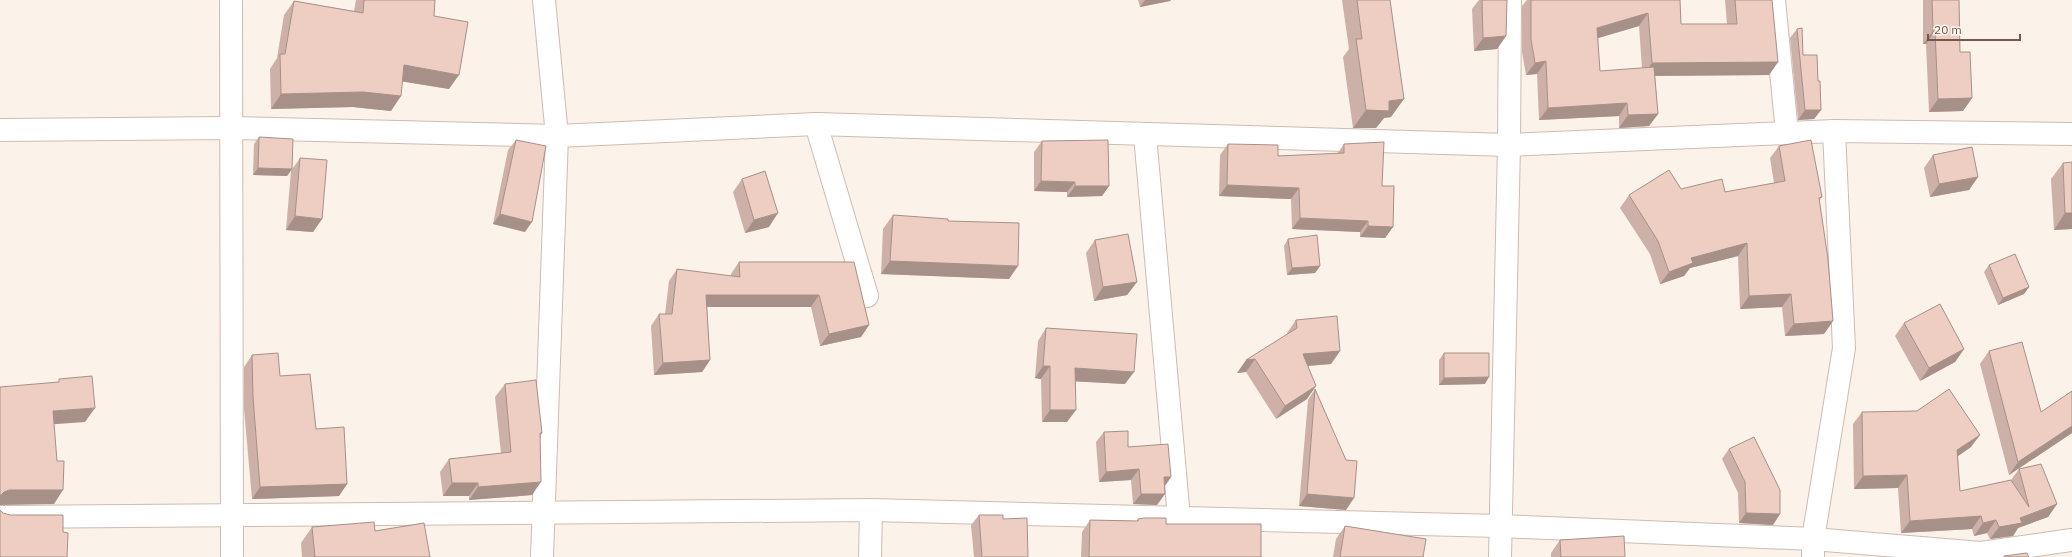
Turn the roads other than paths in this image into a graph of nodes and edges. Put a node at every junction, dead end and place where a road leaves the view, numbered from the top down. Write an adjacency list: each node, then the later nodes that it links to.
1 (231, 0): 6 (street)
2 (544, 0): 11 (street)
3 (1510, 0): 13 (street)
4 (1774, 0): 9 (street)
5 (816, 124): 11 (street); 12 (street); 14 (street)
6 (231, 128): 7 (street); 11 (street); 17 (street)
7 (0, 130)
8 (1834, 131): 9 (street); 10 (street); 22 (street)
9 (1788, 133): 13 (street)
10 (2072, 134)
11 (557, 136): 16 (street)
12 (1145, 136): 13 (street); 19 (street)
13 (1509, 145): 20 (street)
14 (867, 296)
15 (872, 510): 16 (street); 19 (street); 25 (street)
16 (543, 513): 17 (street); 24 (street)
17 (231, 516): 18 (street); 23 (street)
18 (0, 518)
19 (1179, 518): 20 (street)
20 (1499, 526): 22 (street); 26 (street)
21 (2072, 540): 22 (street)
22 (1813, 548)
23 (232, 557)
24 (542, 557)
25 (870, 557)
26 (1500, 557)

